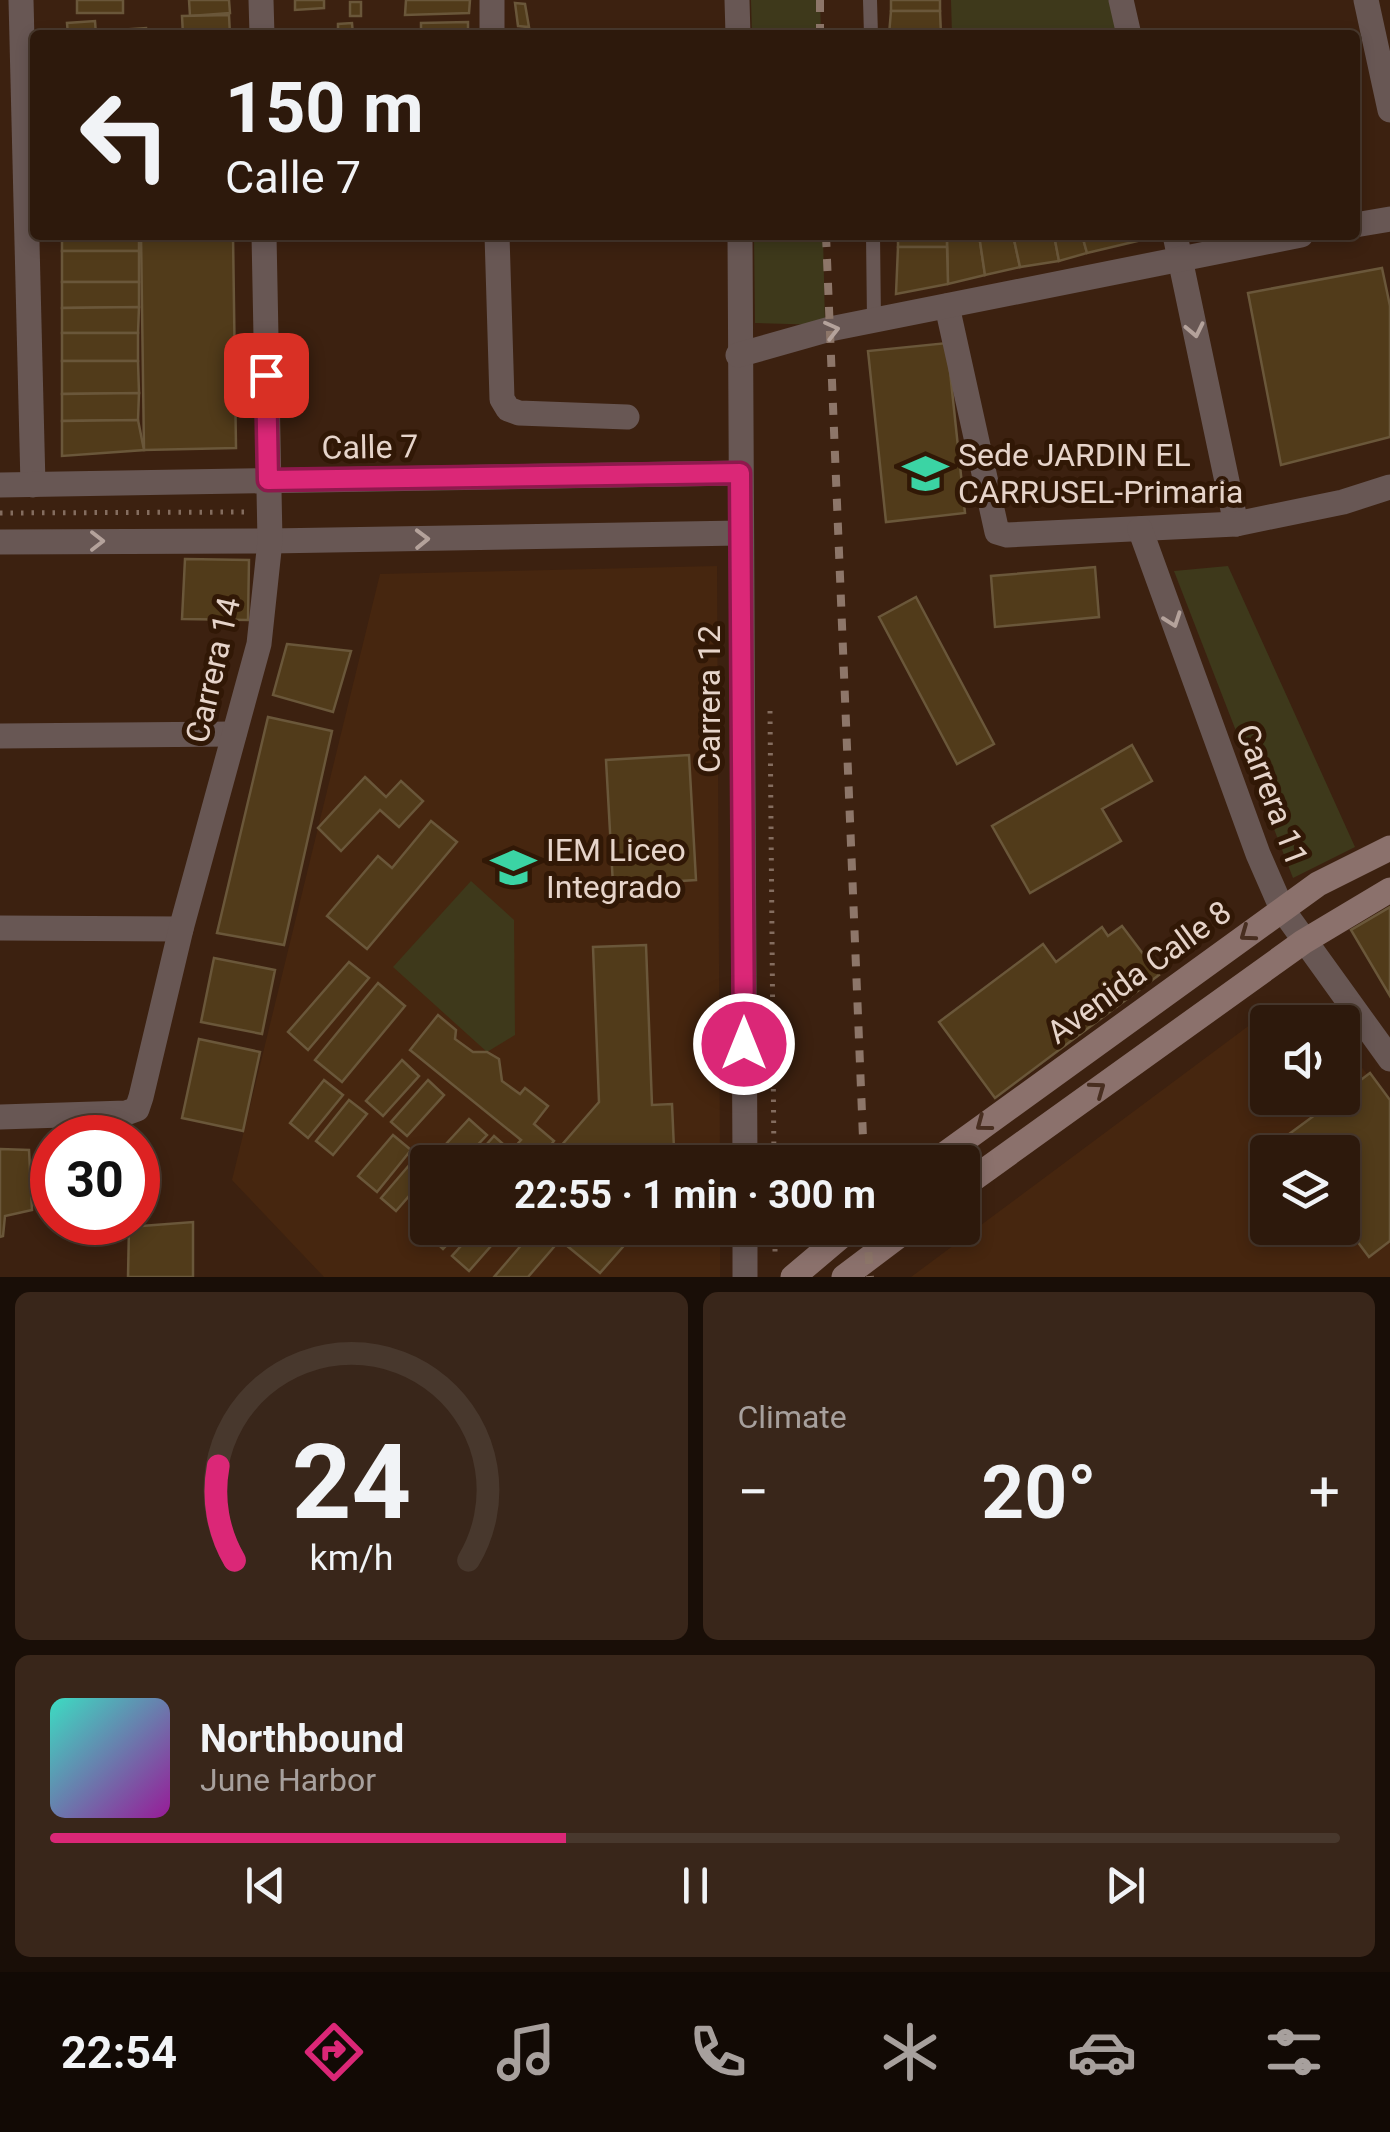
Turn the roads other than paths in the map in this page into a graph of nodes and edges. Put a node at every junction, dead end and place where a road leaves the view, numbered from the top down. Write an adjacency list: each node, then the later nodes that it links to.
1 (21, 0): 14 (street)
2 (261, 0): 8 (street)
3 (492, 0): 9 (street)
4 (737, 0): 10 (street)
5 (870, 0): 11 (lane)
6 (1120, 0): 12 (street)
7 (1366, 0): 13 (street)
8 (262, 30)
9 (492, 30)
10 (738, 30)
11 (871, 30)
12 (1127, 30)
13 (1390, 110)
14 (30, 178)
15 (1390, 219): 16 (street)
16 (1360, 224)
17 (31, 240): 31 (street)
18 (264, 240): 29 (street, Carrera 14)
19 (497, 240): 27 (street)
20 (740, 240): 26 (street, Carrera 12)
21 (873, 240): 25 (lane)
22 (1245, 240): 23 (street)
23 (1177, 246): 24 (street); 33 (street, one-way to 33)
24 (948, 306): 25 (street); 34 (street)
25 (874, 320): 26 (street, one-way to 25)
26 (738, 355): 28 (street, Carrera 12)
27 (627, 417)
28 (740, 473): 29 (street, Calle 7); 35 (street, Carrera 12)
29 (268, 480): 31 (street, Calle 7); 36 (street, Carrera 14)
30 (0, 485): 31 (street, Calle 7)
31 (33, 485)
32 (1390, 486): 33 (street)
33 (1236, 524): 34 (street)
34 (1140, 529): 42 (street, Carrera 11, one-way to 42)
35 (740, 533): 36 (street, one-way to 35); 48 (street, Carrera 12)
36 (270, 541): 37 (street, one-way to 36); 38 (street, Carrera 14)
37 (0, 542)
38 (234, 734): 39 (street); 44 (street, Carrera 14)
39 (0, 736)
40 (1390, 848): 42 (main road, Avenida Calle 8)
41 (1390, 890): 45 (main road)
42 (1282, 909): 45 (street, Carrera 11); 49 (main road, Avenida Calle 8, one-way to 49)
43 (0, 928): 44 (street)
44 (181, 929): 47 (street, Carrera 14)
45 (1303, 942): 46 (street, Carrera 11); 50 (main road, one-way to 45)
46 (1390, 1060)
47 (0, 1116)
48 (744, 1145)
49 (957, 1145)
50 (980, 1174)
51 (745, 1245): 55 (street)
52 (827, 1245): 54 (main road)
53 (886, 1245): 56 (main road)
54 (784, 1275)
55 (745, 1277)
56 (844, 1277)

